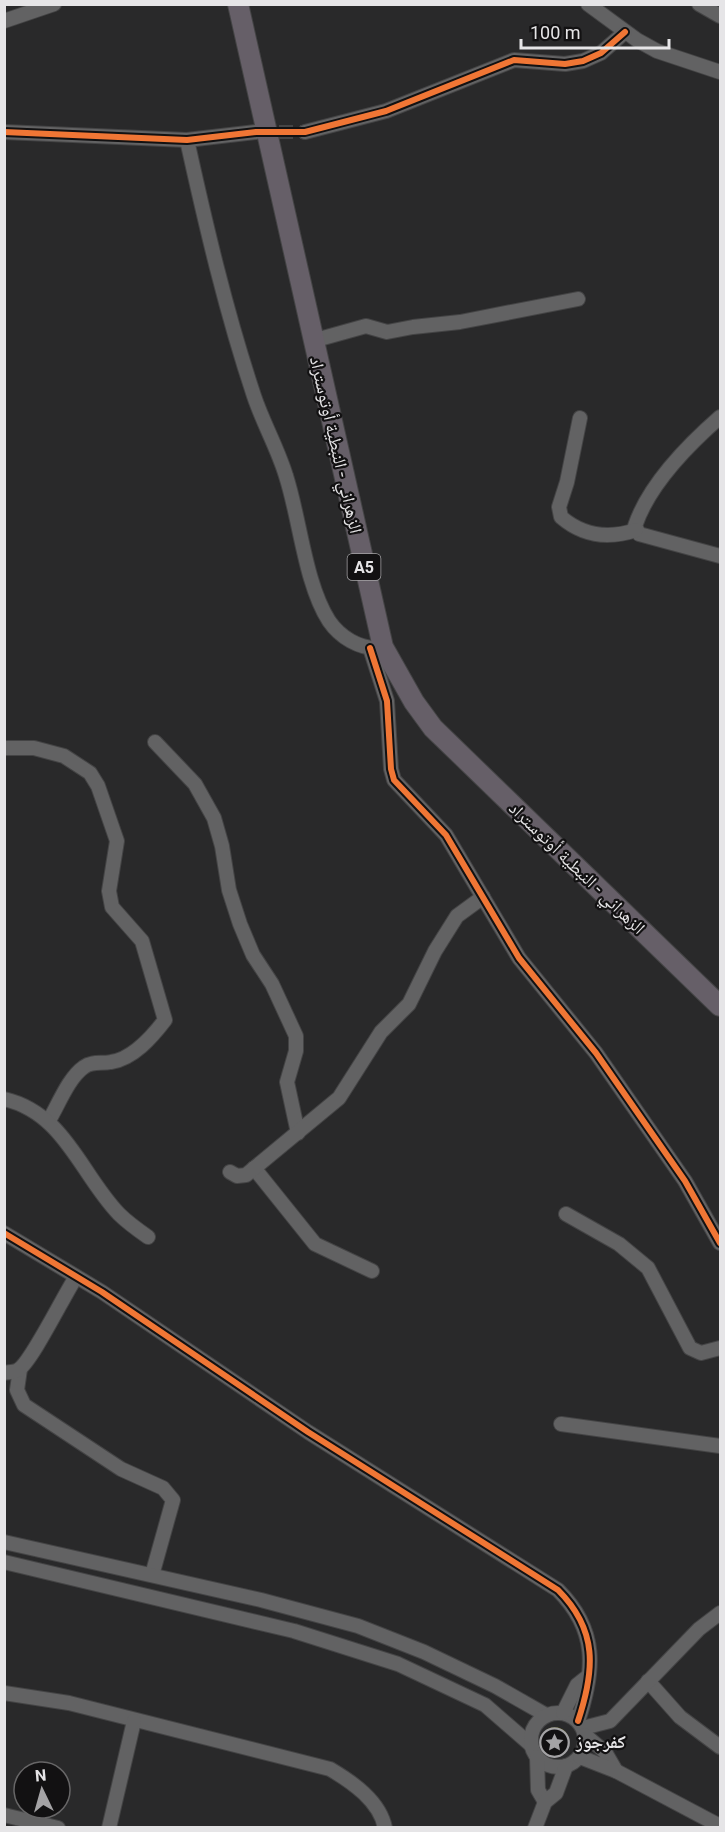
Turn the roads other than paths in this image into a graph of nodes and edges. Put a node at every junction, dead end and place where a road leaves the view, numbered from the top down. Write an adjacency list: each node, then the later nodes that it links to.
1 (54, 4): 7 (street)
2 (238, 4): 14 (highway, الزهراني - النبطية أوتوستراد / A5)
3 (251, 4): 14 (highway, الزهراني - النبطية أوتوستراد / A5)
4 (588, 4): 8 (street)
5 (699, 4): 6 (street)
6 (720, 16)
7 (4, 21)
8 (625, 32): 9 (street); 12 (street)
9 (720, 72)
10 (4, 132): 13 (street)
11 (256, 132): 13 (street)
12 (305, 132)
13 (187, 140): 21 (street)
14 (302, 266): 16 (highway, الزهراني - النبطية أوتوستراد / A5); 21 (highway, الزهراني - النبطية أوتوستراد / A5)
15 (578, 299): 16 (street)
16 (323, 338): 25 (highway, الزهراني - النبطية أوتوستراد / A5)
17 (720, 417): 19 (street)
18 (580, 418): 19 (street)
19 (636, 530): 20 (street)
20 (720, 556)
21 (376, 648): 24 (street); 26 (highway, الزهراني - النبطية أوتوستراد / A5)
22 (155, 742): 29 (street)
23 (4, 748): 28 (street)
24 (483, 897): 29 (street); 35 (street)
25 (720, 995)
26 (720, 1006)
27 (4, 1099): 28 (street)
28 (48, 1122): 34 (street)
29 (298, 1133): 30 (street)
30 (254, 1168): 31 (street); 36 (street)
31 (230, 1172)
32 (566, 1214): 38 (street)
33 (4, 1233): 37 (street)
34 (147, 1237)
35 (720, 1244)
36 (372, 1271)
37 (76, 1277): 39 (street); 49 (street)
38 (720, 1348)
39 (20, 1369): 40 (street); 45 (street)
40 (4, 1373)
41 (561, 1424): 42 (street)
42 (720, 1446)
43 (4, 1542): 46 (street)
44 (4, 1562): 48 (street)
45 (154, 1568)
46 (298, 1610): 48 (street); 53 (street)
47 (720, 1613): 50 (street)
48 (294, 1631): 57 (street)
49 (588, 1677): 52 (street); 55 (street)
50 (648, 1681): 55 (street); 56 (street)
51 (4, 1693): 54 (street)
52 (563, 1713): 53 (street); 55 (street)
53 (546, 1715): 57 (street)
54 (134, 1720): 65 (street); 66 (street)
55 (582, 1728): 58 (street); 60 (street)
56 (720, 1747)
57 (534, 1751): 59 (street); 61 (street)
58 (580, 1757): 59 (street); 60 (street)
59 (566, 1766): 61 (street)
60 (616, 1771): 63 (street)
61 (545, 1802): 67 (street)
62 (4, 1815): 64 (street)
63 (720, 1826)
64 (58, 1827)
65 (109, 1827)
66 (385, 1827)
67 (535, 1827)

